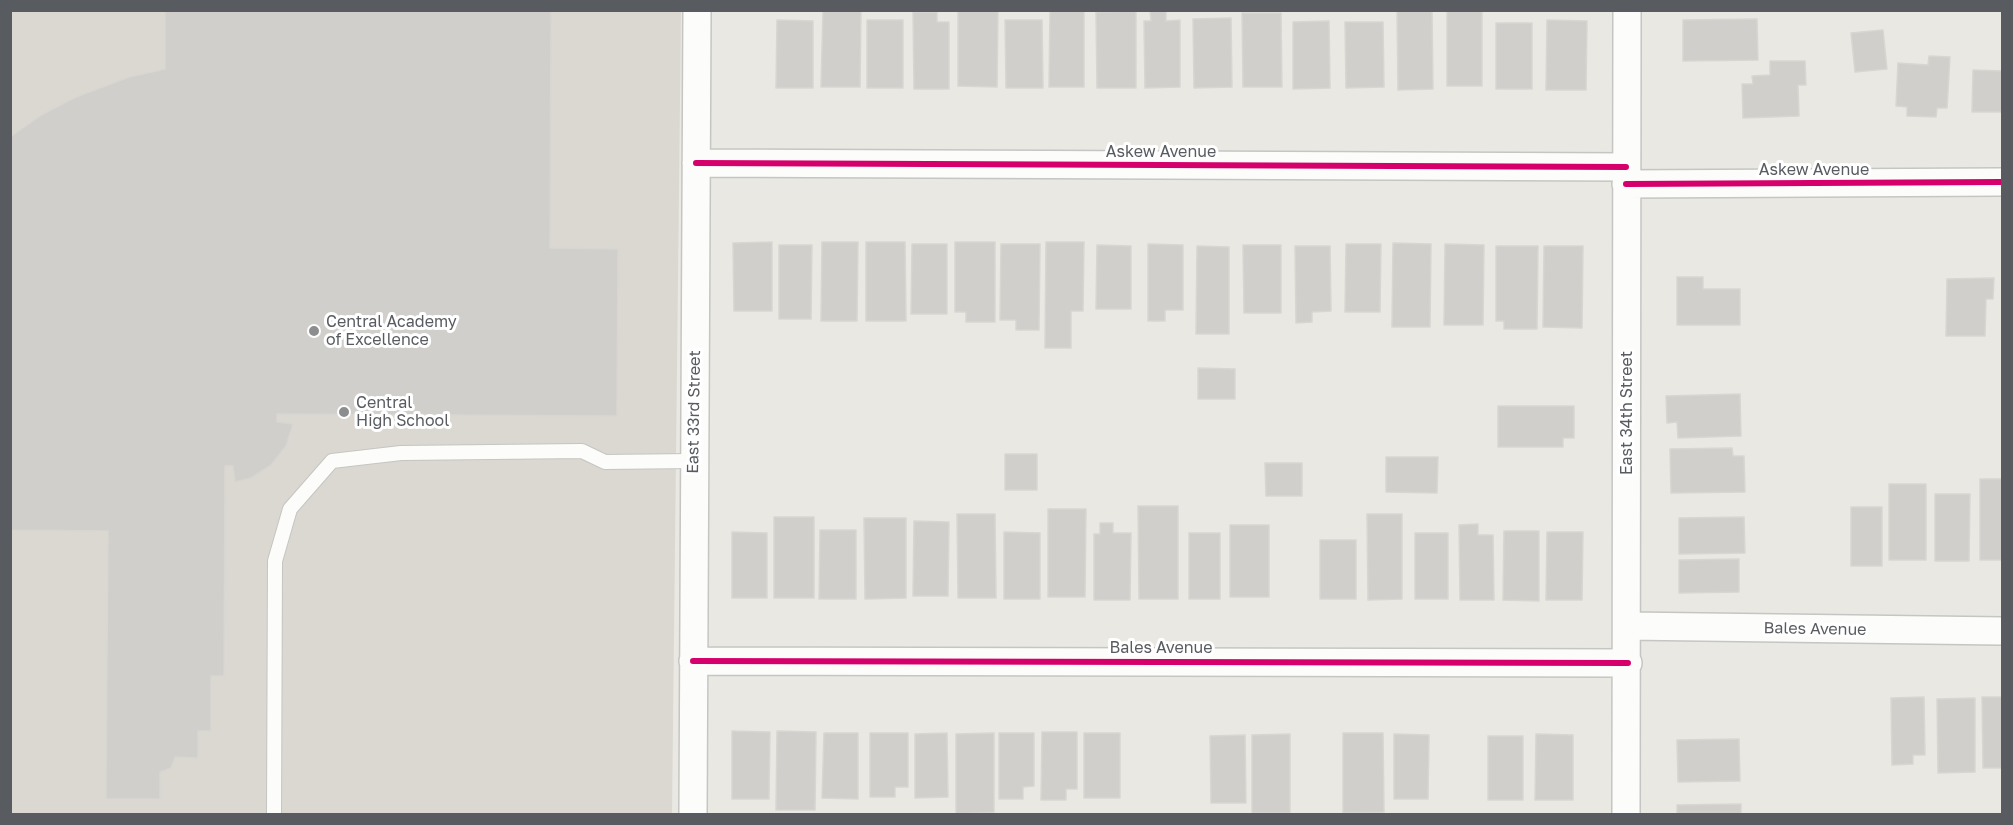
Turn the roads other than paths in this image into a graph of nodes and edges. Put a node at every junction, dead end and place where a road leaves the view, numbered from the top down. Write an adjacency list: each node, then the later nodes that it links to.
1 (697, 10): 3 (street, East 33rd Street)
2 (1627, 10): 4 (street, East 34th Street)
3 (696, 163): 4 (street, Askew Avenue); 6 (street, East 33rd Street)
4 (1626, 175): 5 (street, Askew Avenue); 7 (street, East 34th Street)
5 (2002, 182)
6 (693, 461): 9 (street, East 33rd Street); 11 (lane)
7 (1628, 626): 8 (street, Bales Avenue); 10 (street, East 34th Street)
8 (2002, 631)
9 (693, 661): 10 (street, Bales Avenue); 12 (street, East 33rd Street)
10 (1628, 663): 13 (street, East 34th Street)
11 (274, 814)
12 (693, 814)
13 (1626, 814)

